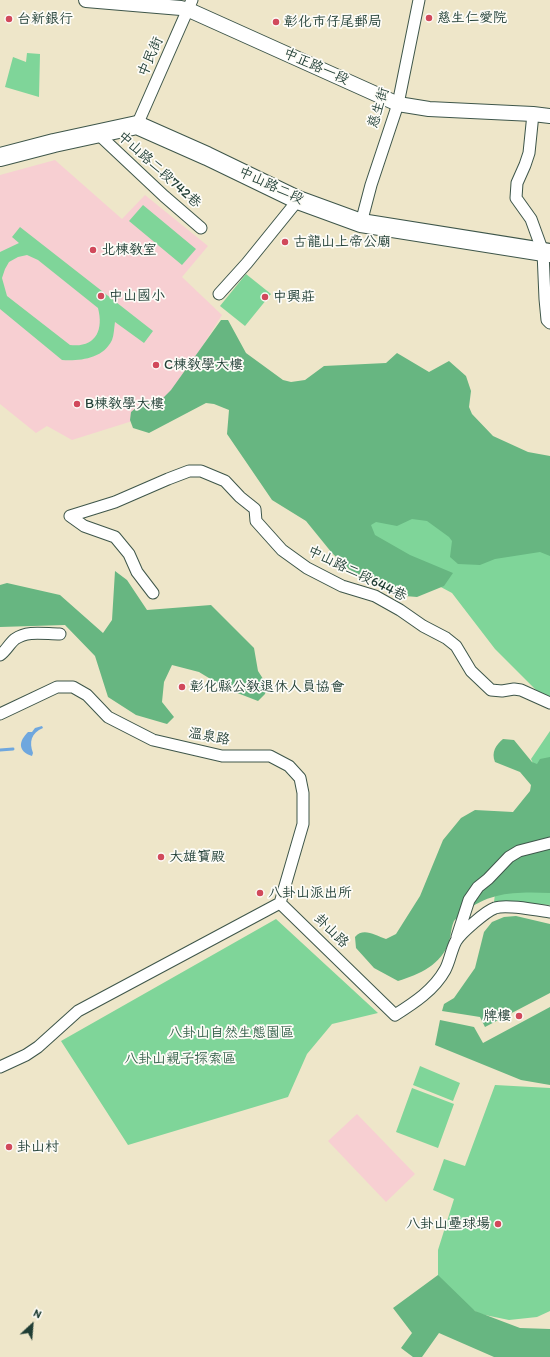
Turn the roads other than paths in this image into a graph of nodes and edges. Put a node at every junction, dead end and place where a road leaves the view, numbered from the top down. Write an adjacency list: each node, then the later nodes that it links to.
1 (86, 0): 3 (street, 中正路一段)
2 (419, 0): 4 (street, 慈生街)
3 (191, 5): 4 (street, 中正路一段); 7 (street, 中民街)
4 (398, 104): 5 (street, 中正路一段); 11 (street, 慈生街)
5 (534, 114): 6 (street, 中正路一段); 13 (street)
6 (550, 116)
7 (137, 125): 8 (main road); 10 (main road, 中山路二段)
8 (97, 133): 9 (main road); 12 (street, 中山路二段742巷)
9 (0, 157)
10 (298, 200): 11 (main road, 中山路二段); 14 (street)
11 (361, 223): 13 (main road, 中山路二段)
12 (201, 228)
13 (547, 253): 15 (street)
14 (219, 294)
15 (548, 299): 16 (street)
16 (550, 323)
17 (153, 593): 20 (street, 中山路二段644巷)
18 (60, 634): 19 (street)
19 (0, 656)
20 (550, 704)
21 (0, 714): 23 (street, 溫泉路)
22 (550, 843): 25 (street)
23 (280, 903): 25 (street, 卦山路); 26 (street)
24 (550, 912): 25 (street, 卦山路)
25 (456, 941)
26 (0, 1067)

